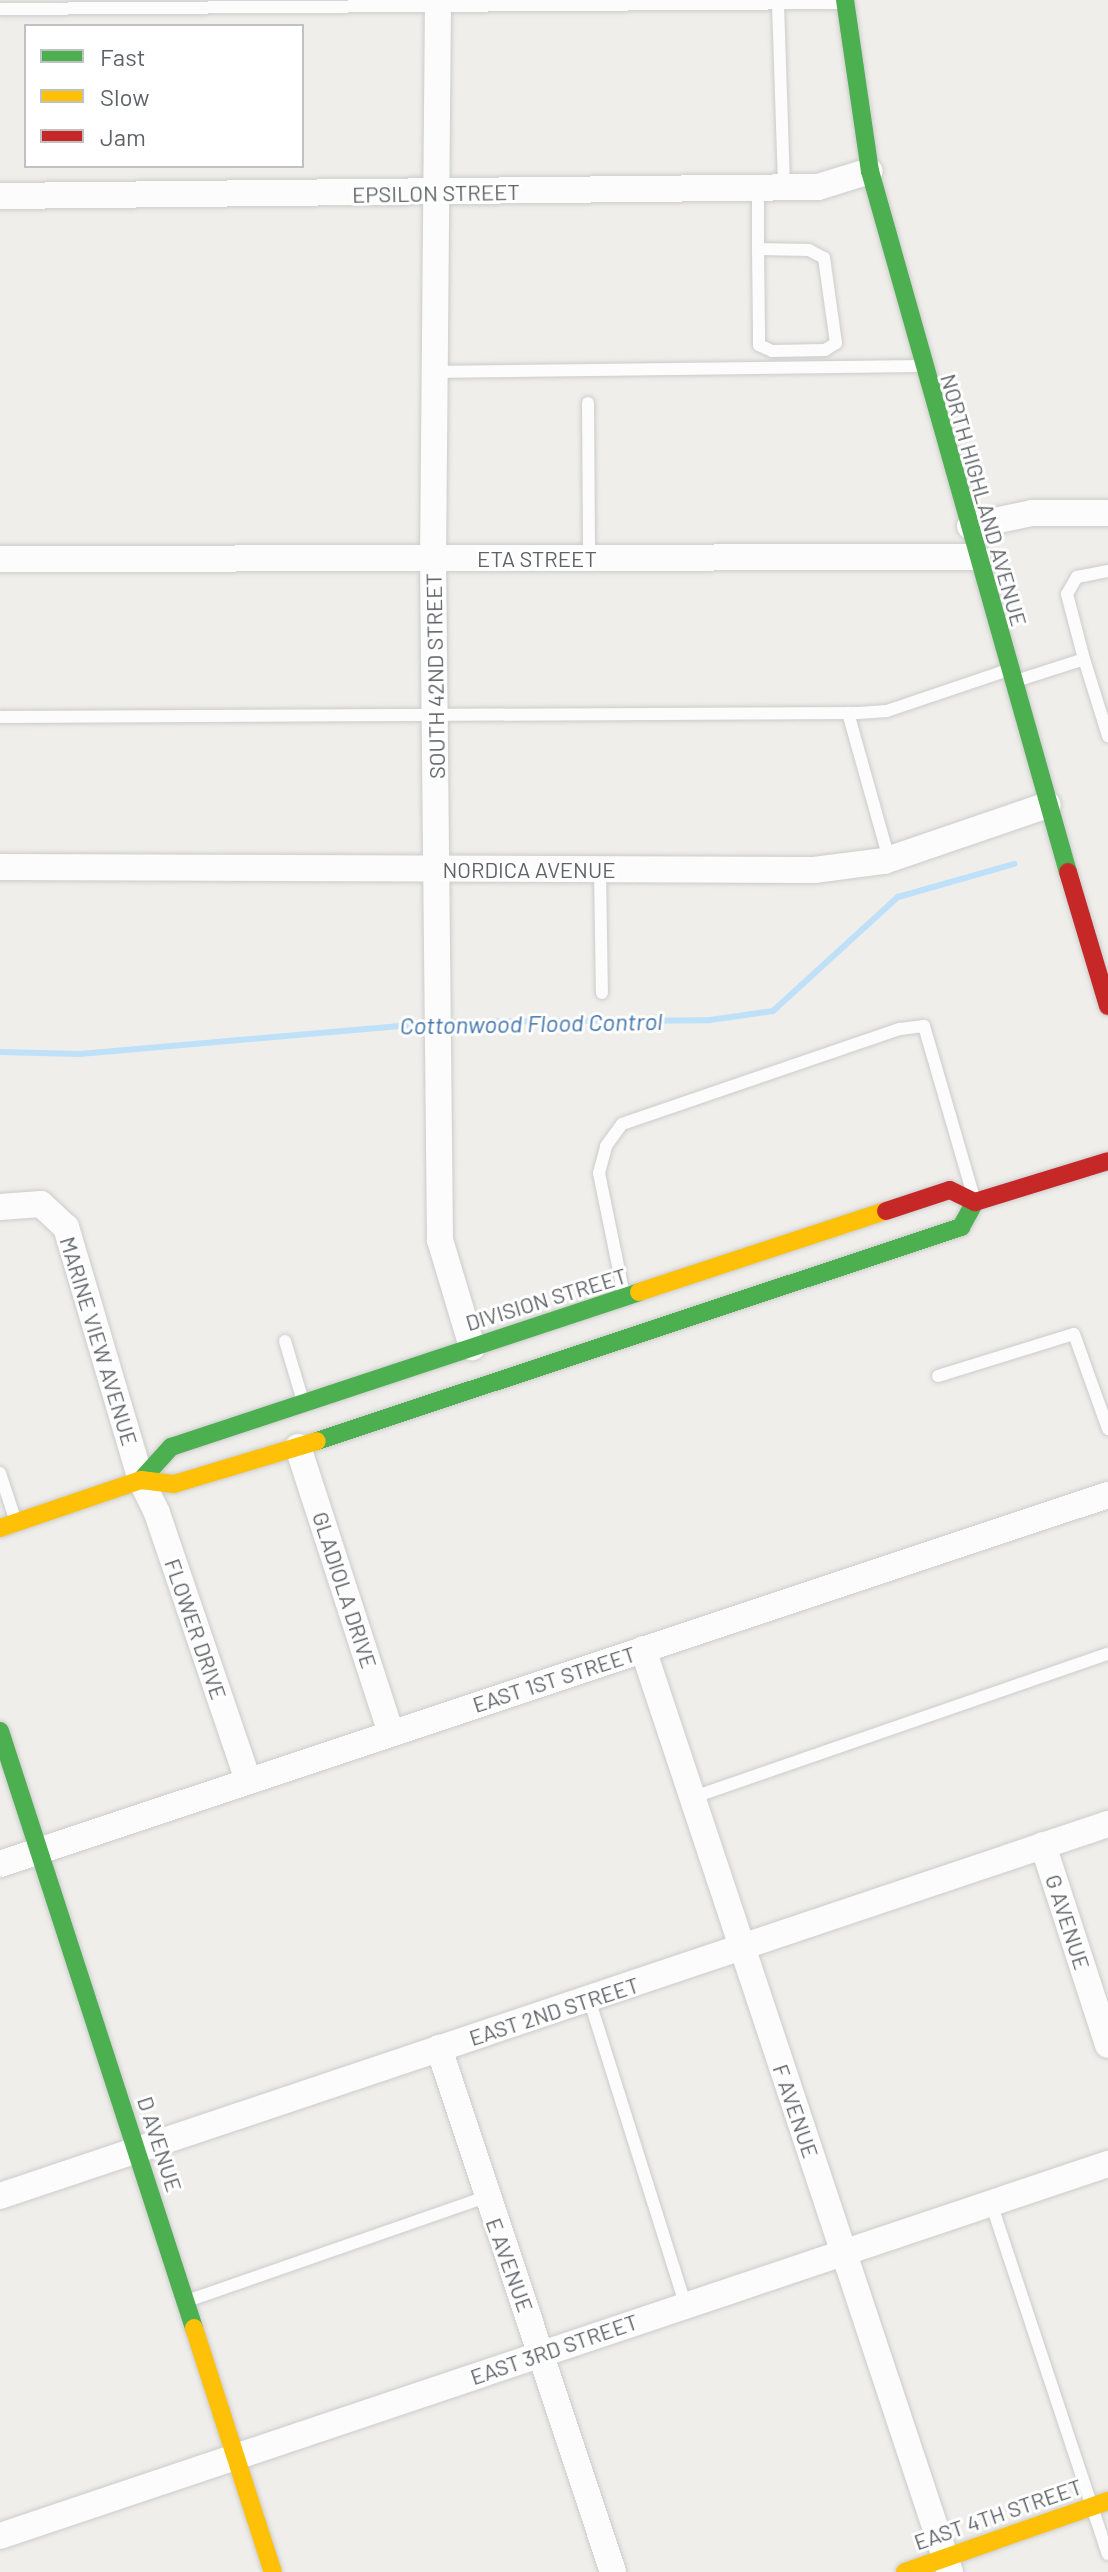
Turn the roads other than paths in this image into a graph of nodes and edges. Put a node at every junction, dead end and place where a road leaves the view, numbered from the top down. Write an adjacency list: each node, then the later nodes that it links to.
1 (845, 2): 2 (lane); 5 (main road, NORTH HIGHLAND AVENUE)
2 (778, 4): 3 (lane); 6 (lane)
3 (438, 5): 4 (lane); 7 (street, SOUTH 42ND STREET)
4 (0, 9)
5 (870, 171): 6 (street, EPSILON STREET); 10 (main road, NORTH HIGHLAND AVENUE)
6 (771, 188): 7 (street, EPSILON STREET); 9 (lane)
7 (434, 194): 8 (street, EPSILON STREET); 11 (street, SOUTH 42ND STREET)
8 (0, 196)
9 (758, 249): 9 (lane)
10 (921, 366): 11 (lane); 14 (main road, NORTH HIGHLAND AVENUE)
11 (434, 372): 17 (street, SOUTH 42ND STREET)
12 (588, 403): 18 (lane)
13 (1108, 513): 14 (street)
14 (970, 526): 15 (main road, NORTH HIGHLAND AVENUE)
15 (977, 557): 18 (street, ETA STREET); 21 (main road, NORTH HIGHLAND AVENUE)
16 (0, 559): 17 (street, ETA STREET)
17 (433, 559): 18 (street, ETA STREET); 22 (street, SOUTH 42ND STREET)
18 (589, 559)
19 (1108, 571): 20 (lane)
20 (1084, 659): 21 (lane); 25 (lane)
21 (1010, 676): 23 (lane); 26 (main road, NORTH HIGHLAND AVENUE)
22 (438, 713): 23 (lane); 24 (lane); 29 (street, SOUTH 42ND STREET)
23 (848, 713): 27 (lane)
24 (0, 717)
25 (1108, 736)
26 (1048, 805): 27 (street, NORDICA AVENUE); 31 (main road, NORTH HIGHLAND AVENUE)
27 (889, 859): 30 (street, NORDICA AVENUE)
28 (0, 867): 29 (street, NORDICA AVENUE)
29 (438, 869): 30 (street, NORDICA AVENUE); 39 (street, SOUTH 42ND STREET)
30 (600, 870): 32 (lane)
31 (1102, 964): 33 (main road, NORTH HIGHLAND AVENUE)
32 (602, 993)
33 (1108, 1006)
34 (1108, 1161): 35 (main road, DIVISION STREET)
35 (975, 1202): 37 (main road, DIVISION STREET); 37 (lane); 43 (main road, DIVISION STREET)
36 (0, 1207): 45 (street, MARINE VIEW AVENUE)
37 (625, 1299): 39 (main road, DIVISION STREET)
38 (285, 1341): 41 (lane)
39 (472, 1347): 41 (main road, DIVISION STREET)
40 (938, 1376): 42 (lane)
41 (304, 1405): 45 (main road, DIVISION STREET)
42 (1108, 1429)
43 (298, 1447): 45 (main road, DIVISION STREET); 51 (street, GLADIOLA DRIVE)
44 (0, 1473): 47 (lane)
45 (141, 1480): 47 (main road, DIVISION STREET); 52 (street, FLOWER DRIVE)
46 (1108, 1495): 48 (street, EAST 1ST STREET)
47 (8, 1525)
48 (643, 1649): 51 (street, EAST 1ST STREET); 53 (street, F AVENUE)
49 (1108, 1654): 53 (lane)
50 (0, 1731): 56 (main road, D AVENUE)
51 (391, 1733): 52 (street, EAST 1ST STREET)
52 (248, 1780): 56 (street, EAST 1ST STREET)
53 (691, 1798): 58 (street, F AVENUE)
54 (1108, 1824): 55 (street, EAST 2ND STREET)
55 (1043, 1845): 58 (street, EAST 2ND STREET); 60 (street, G AVENUE)
56 (38, 1851): 57 (street, EAST 1ST STREET); 62 (main road, D AVENUE)
57 (0, 1864)
58 (739, 1949): 59 (street, EAST 2ND STREET); 67 (street, F AVENUE)
59 (590, 2002): 61 (street, EAST 2ND STREET); 69 (lane)
60 (1108, 2045)
61 (439, 2048): 62 (street, EAST 2ND STREET); 65 (street, E AVENUE)
62 (136, 2150): 64 (street, EAST 2ND STREET); 68 (main road, D AVENUE)
63 (1108, 2164): 66 (street, EAST 3RD STREET)
64 (0, 2196)
65 (485, 2197): 68 (lane); 70 (street, E AVENUE)
66 (991, 2203): 67 (street, EAST 3RD STREET); 72 (lane)
67 (845, 2251): 69 (street, EAST 3RD STREET); 75 (street, F AVENUE)
68 (187, 2301): 71 (main road, D AVENUE)
69 (685, 2304): 70 (street, EAST 3RD STREET)
70 (543, 2353): 71 (street, EAST 3RD STREET); 77 (street, E AVENUE)
71 (236, 2456): 73 (street, EAST 3RD STREET); 76 (main road, D AVENUE)
72 (1100, 2504): 74 (lane); 75 (main road, EAST 4TH STREET)
73 (0, 2536)
74 (1108, 2554)
75 (947, 2566): 78 (main road, EAST 4TH STREET)
76 (273, 2572)
77 (613, 2572)
78 (905, 2572)

